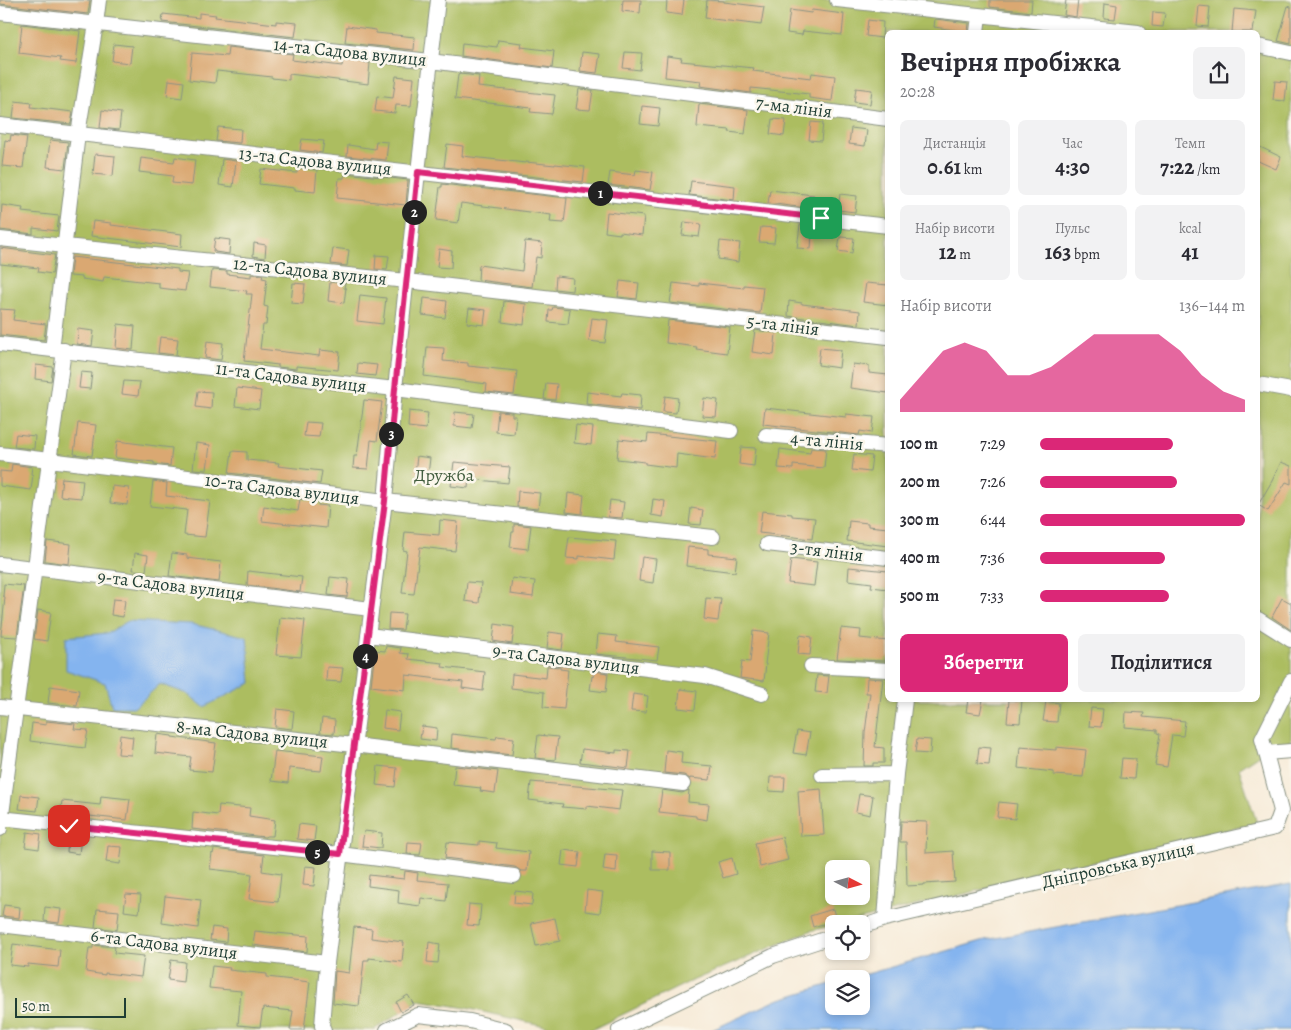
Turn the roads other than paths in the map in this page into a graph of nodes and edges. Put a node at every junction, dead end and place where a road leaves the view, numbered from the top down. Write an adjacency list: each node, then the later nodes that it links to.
1 (99, 0): 6 (street)
2 (438, 0): 11 (street)
3 (837, 0): 5 (street)
4 (0, 13): 6 (street, 14-та Садова вулиця)
5 (979, 16): 7 (street); 8 (street)
6 (96, 24): 11 (street, 14-та Садова вулиця); 15 (street)
7 (977, 30)
8 (1118, 30)
9 (1260, 46): 10 (street)
10 (1291, 53)
11 (430, 61): 12 (street, 14-та Садова вулиця); 16 (street)
12 (700, 96): 13 (street, 7-ма лінія)
13 (885, 119)
14 (0, 125): 15 (street, 13-та Садова вулиця)
15 (78, 134): 16 (street, 13-та Садова вулиця); 19 (street)
16 (418, 172): 17 (street, 13-та Садова вулиця); 20 (street)
17 (885, 226)
18 (0, 239): 19 (street, 12-та Садова вулиця)
19 (65, 246): 20 (street, 12-та Садова вулиця); 24 (street)
20 (406, 281): 21 (street, 12-та Садова вулиця); 26 (street)
21 (679, 313): 22 (street, 5-та лінія)
22 (885, 337)
23 (0, 344): 24 (street, 11-та Садова вулиця)
24 (58, 350): 26 (street, 11-та Садова вулиця); 32 (street)
25 (1260, 384): 27 (street)
26 (395, 389): 28 (street, 11-та Садова вулиця); 33 (street)
27 (1291, 390)
28 (731, 431)
29 (766, 435): 30 (street, 4-та лінія)
30 (885, 446)
31 (0, 454): 32 (street, 10-та Садова вулиця)
32 (49, 460): 33 (street, 10-та Садова вулиця); 38 (street)
33 (385, 501): 34 (street, 10-та Садова вулиця); 39 (street)
34 (713, 537)
35 (767, 544): 36 (street, 3-тя лінія)
36 (885, 558)
37 (0, 564): 38 (street, 9-та Садова вулиця)
38 (36, 568): 39 (street, 9-та Садова вулиця); 49 (street)
39 (371, 610): 41 (street)
40 (1260, 620): 42 (street)
41 (368, 635): 46 (street, 9-та Садова вулиця); 50 (street)
42 (1291, 640)
43 (812, 666): 44 (street)
44 (885, 670)
45 (1291, 681): 52 (street)
46 (762, 694)
47 (905, 702): 53 (street)
48 (0, 707): 49 (street, 8-ма Садова вулиця)
49 (16, 709): 50 (street, 8-ма Садова вулиця); 56 (street)
50 (354, 745): 55 (street, 8-ма Садова вулиця); 57 (street)
51 (1291, 751): 52 (street)
52 (1266, 753): 59 (street, Дніпровська вулиця)
53 (896, 774): 54 (street); 59 (street)
54 (822, 775)
55 (683, 784)
56 (0, 822): 57 (street)
57 (340, 854): 58 (street); 63 (street)
58 (514, 876)
59 (886, 919): 60 (street, Дніпровська вулиця)
60 (870, 924)
61 (0, 926): 63 (street, 6-та Садова вулиця)
62 (825, 939): 67 (street)
63 (327, 963): 64 (street)
64 (324, 1030)
65 (387, 1030): 66 (street)
66 (506, 1030)
67 (620, 1030)

